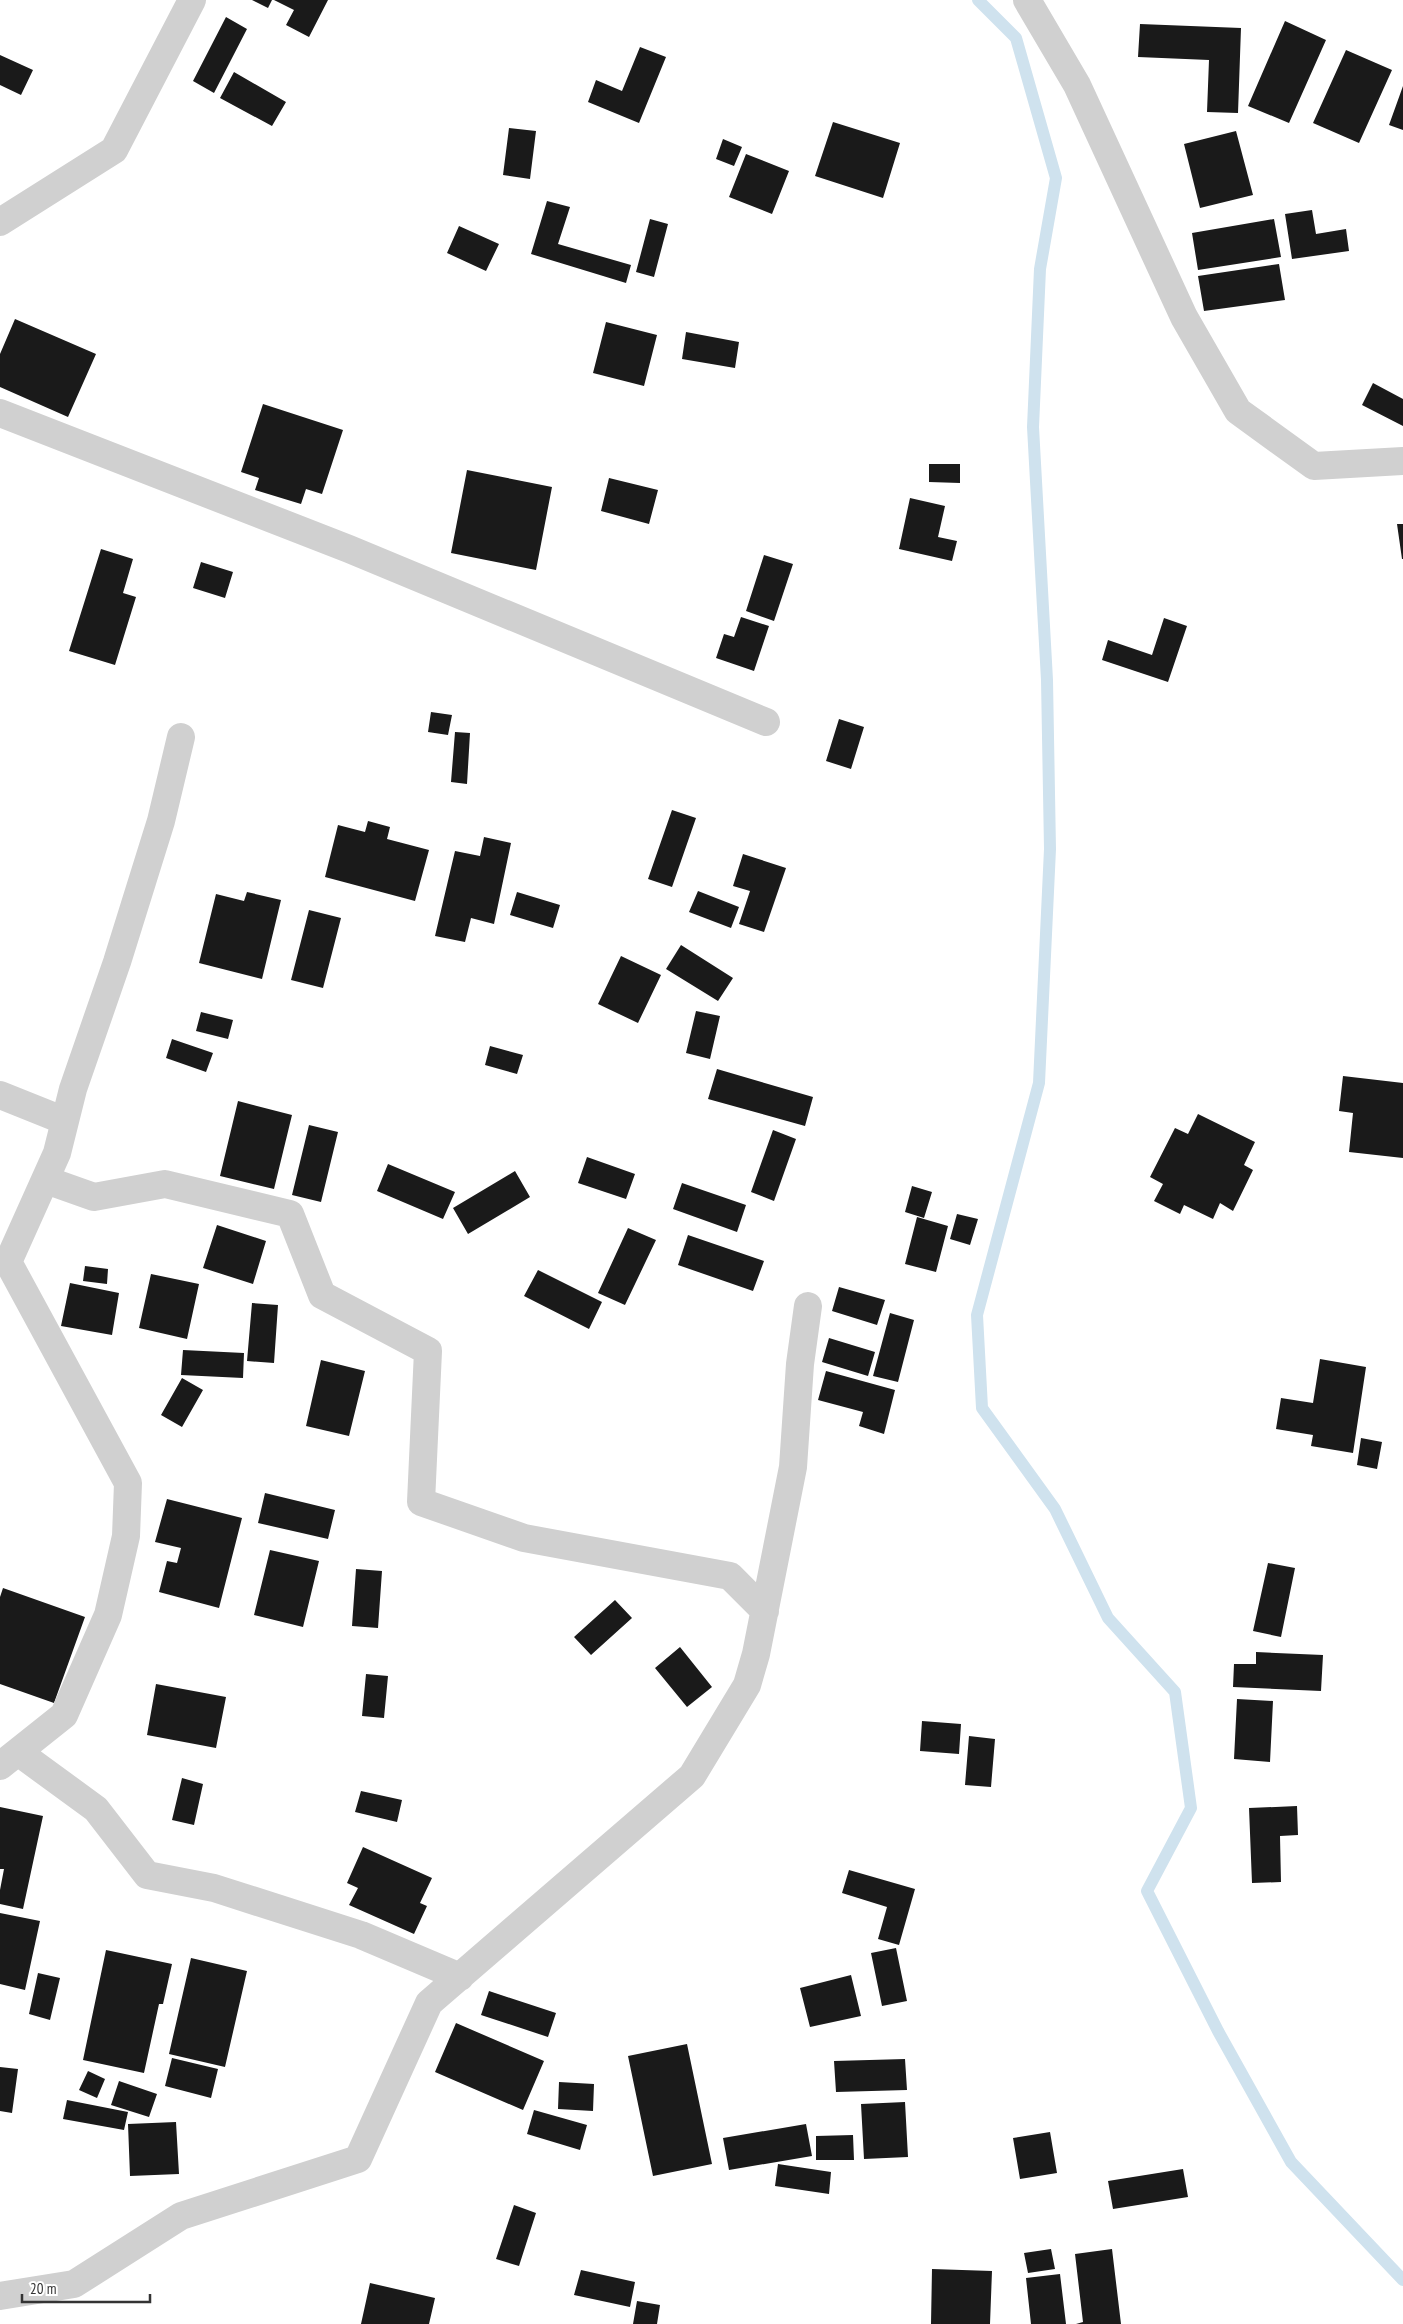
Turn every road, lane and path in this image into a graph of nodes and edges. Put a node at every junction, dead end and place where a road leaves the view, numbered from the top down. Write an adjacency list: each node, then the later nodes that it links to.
1 (192, 0): 3 (street)
2 (1027, 0): 6 (street)
3 (0, 222)
4 (12, 418): 5 (street); 7 (street)
5 (0, 437)
6 (1403, 461)
7 (766, 722)
8 (181, 737): 10 (street)
9 (0, 1095): 10 (street)
10 (65, 1121): 11 (street)
11 (46, 1180): 13 (street); 14 (street)
12 (808, 1306): 13 (street)
13 (765, 1610): 15 (street)
14 (9, 1759): 15 (street)
15 (460, 1977): 16 (street)
16 (0, 2296)

